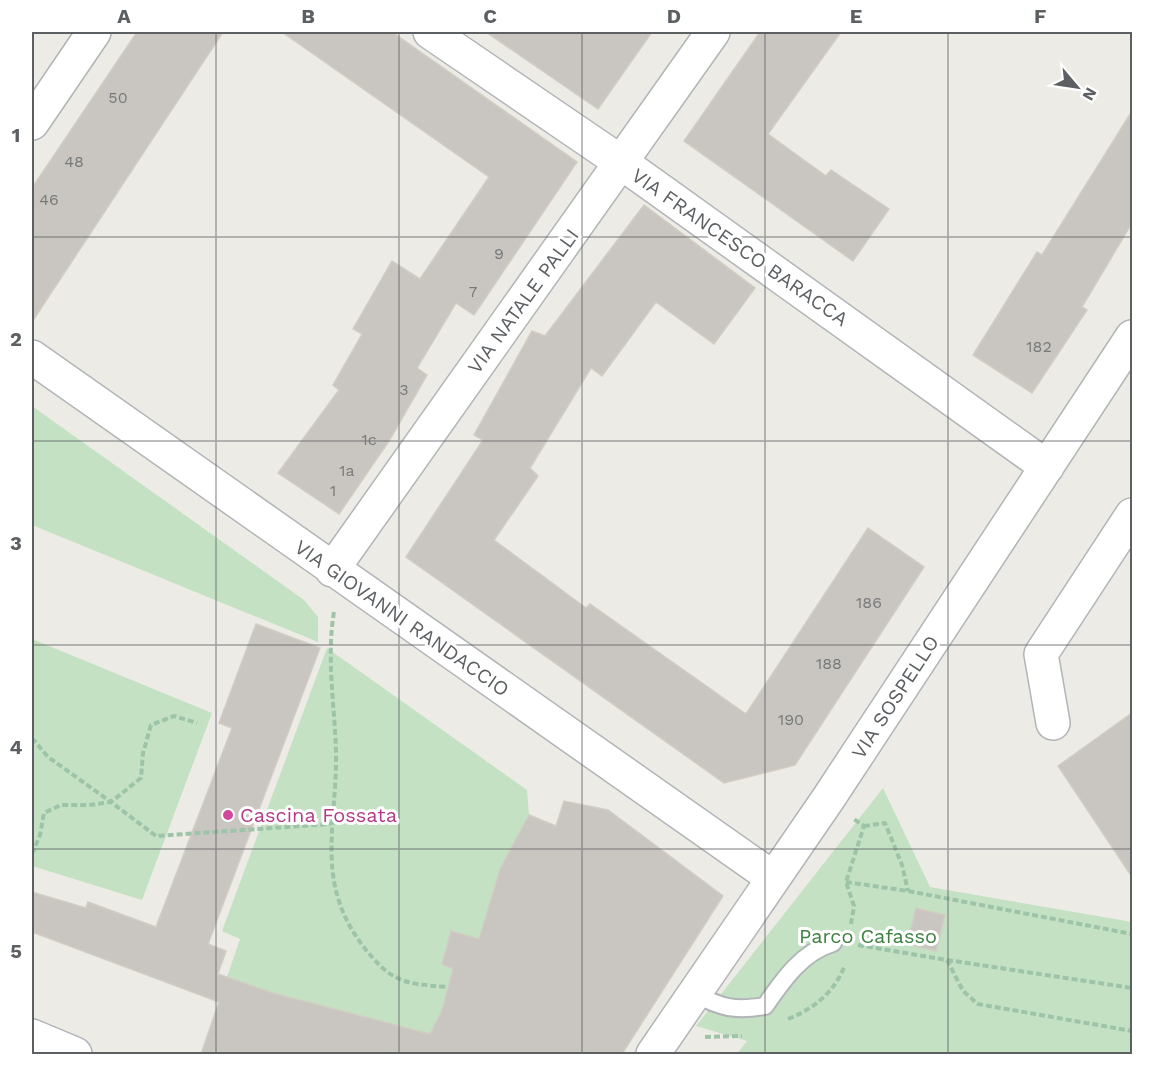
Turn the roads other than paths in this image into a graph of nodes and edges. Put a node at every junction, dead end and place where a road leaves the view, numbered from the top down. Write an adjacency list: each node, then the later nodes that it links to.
1 (94, 32): 4 (street)
2 (430, 32): 5 (street, VIA FRANCESCO BARACCA)
3 (713, 32): 5 (street, VIA NATALE PALLI)
4 (32, 123)
5 (622, 163): 8 (street, VIA FRANCESCO BARACCA); 10 (street, VIA NATALE PALLI)
6 (1132, 337): 8 (street, VIA SOSPELLO)
7 (32, 357): 10 (street, VIA GIOVANNI RANDACCIO)
8 (1047, 466): 12 (street, VIA SOSPELLO)
9 (1132, 515): 11 (street)
10 (336, 573): 12 (street, VIA GIOVANNI RANDACCIO)
11 (1053, 723)
12 (772, 878): 14 (street, VIA SOSPELLO)
13 (841, 943): 14 (lane)
14 (695, 994): 15 (street, VIA SOSPELLO)
15 (653, 1054)

